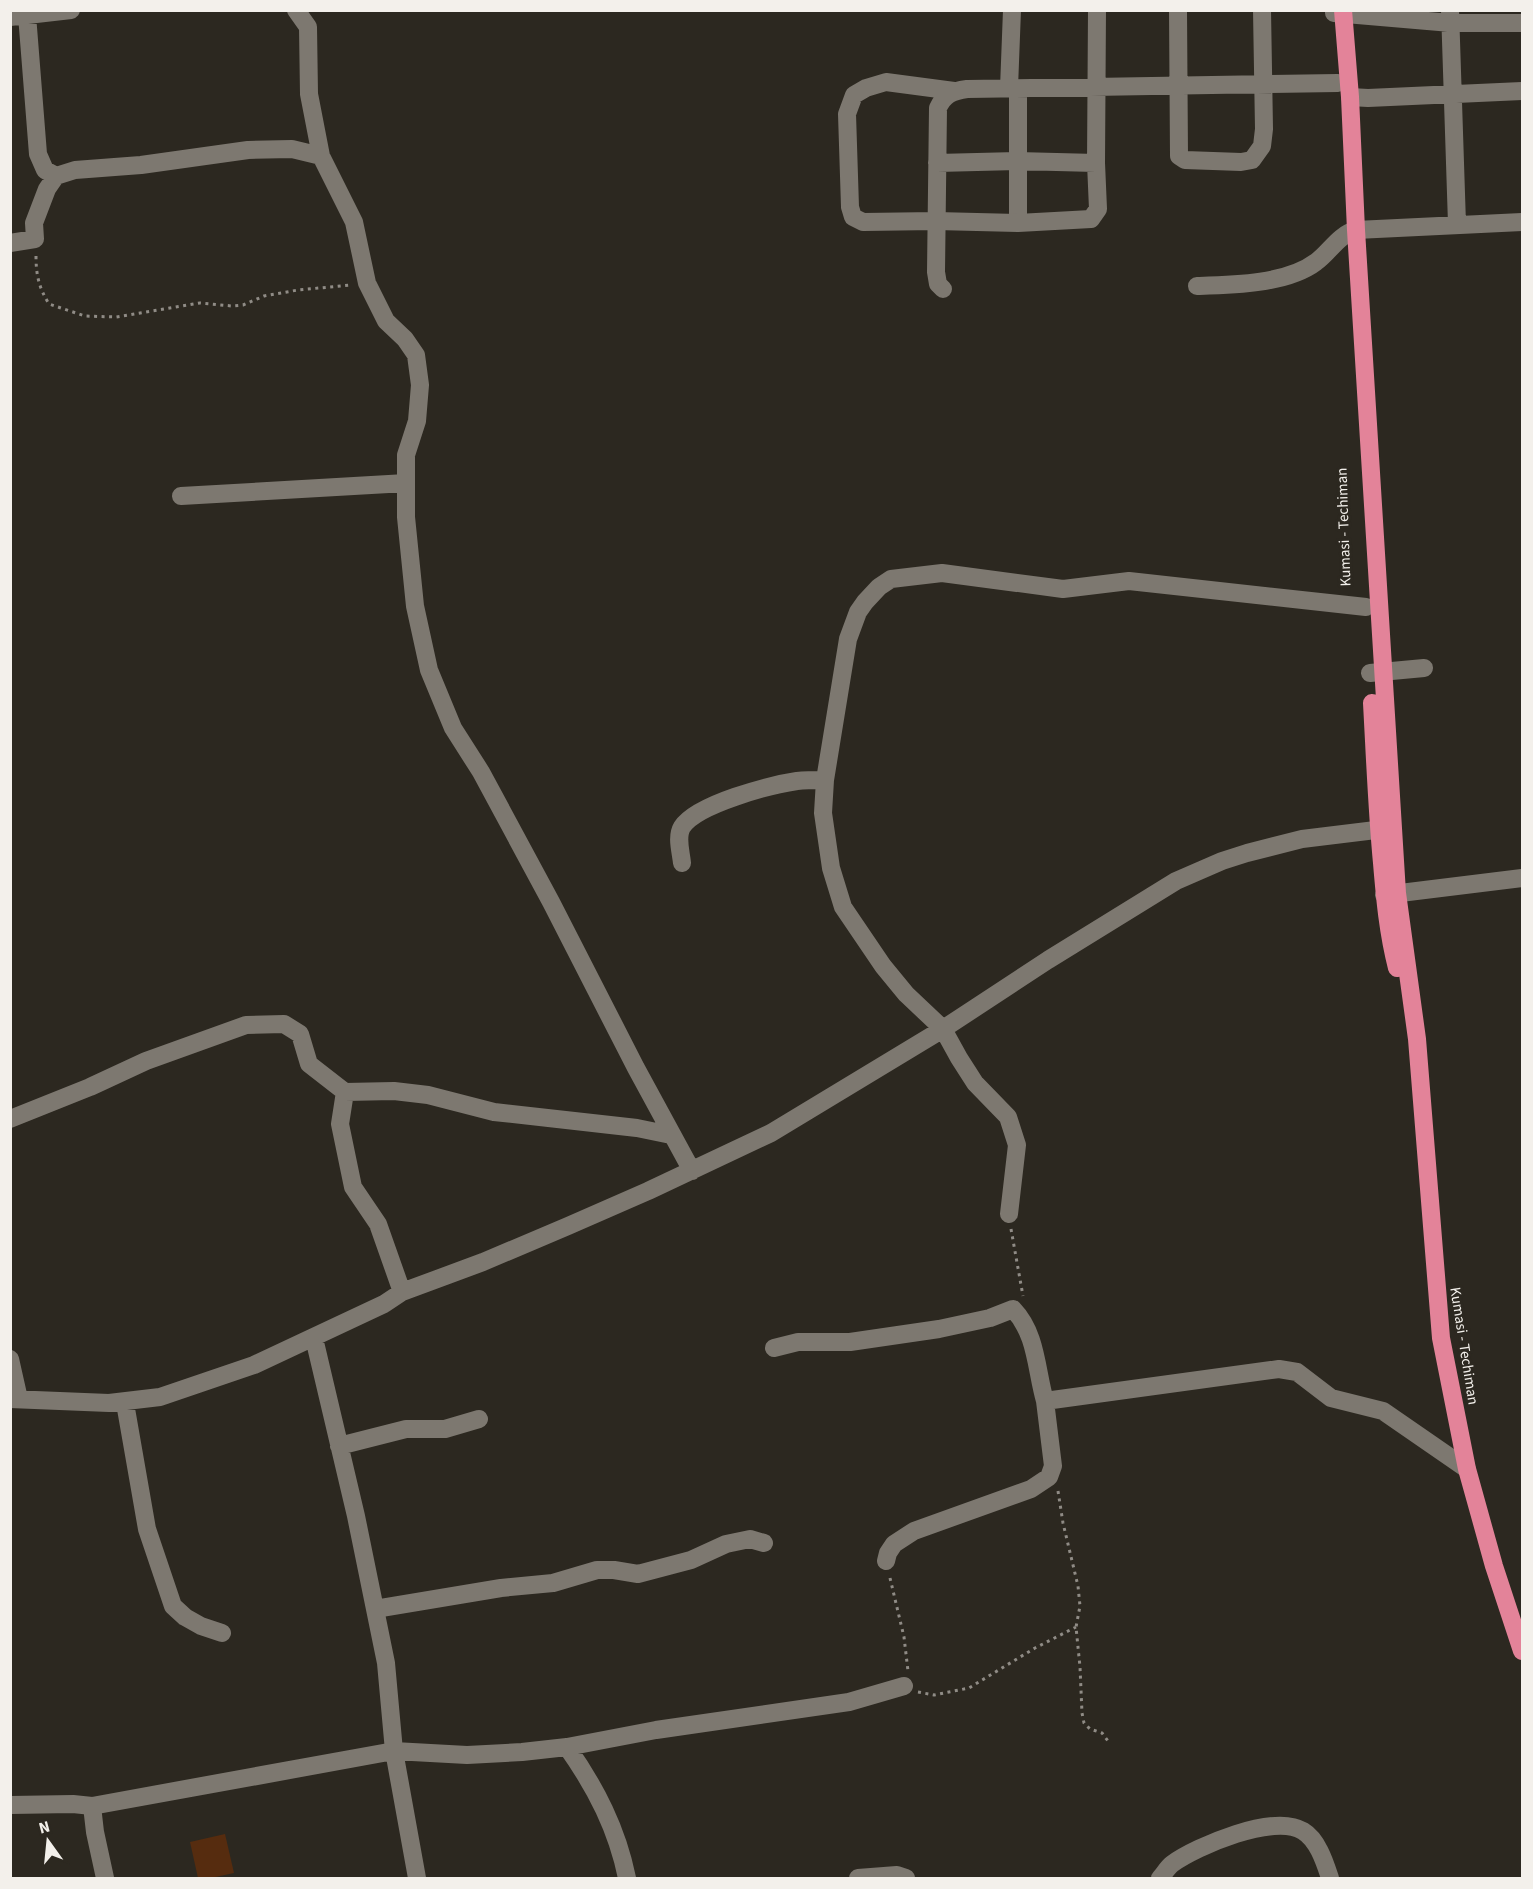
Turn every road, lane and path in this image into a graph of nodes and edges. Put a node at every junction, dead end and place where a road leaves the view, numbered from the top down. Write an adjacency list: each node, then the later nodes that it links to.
1 (71, 10): 8 (street)
2 (296, 10): 20 (street)
3 (1012, 10): 15 (street)
4 (1097, 10): 14 (street)
5 (1178, 10): 13 (street)
6 (1262, 10): 12 (street)
7 (1338, 12): 9 (street); 11 (highway, Kumasi - Techiman); 19 (highway, Kumasi - Techiman)
8 (19, 16): 24 (street)
9 (1451, 17): 10 (street); 18 (street)
10 (1522, 23)
11 (1338, 83): 12 (street); 29 (highway, Kumasi - Techiman)
12 (1262, 84): 13 (street); 13 (street)
13 (1177, 86): 14 (street)
14 (1096, 87): 15 (street); 23 (street)
15 (1013, 88): 16 (street); 21 (street)
16 (954, 91): 22 (street); 25 (street)
17 (1522, 91): 18 (street)
18 (1454, 95): 19 (street); 28 (street)
19 (1350, 97): 29 (highway, Kumasi - Techiman)
20 (321, 156): 24 (street); 32 (street)
21 (1017, 161): 22 (street); 23 (street); 27 (street)
22 (937, 163): 25 (street)
23 (1096, 163): 27 (street)
24 (56, 176): 30 (street)
25 (936, 221): 27 (street); 34 (street)
26 (1522, 222): 28 (street)
27 (1018, 223)
28 (1457, 224): 29 (street)
29 (1351, 231): 33 (street); 37 (highway, Kumasi - Techiman); 39 (highway, Kumasi - Techiman)
30 (35, 239): 31 (street); 32 (path)
31 (10, 243)
32 (367, 283): 35 (street)
33 (1197, 286)
34 (944, 289)
35 (406, 483): 36 (street); 48 (street)
36 (181, 496)
37 (1366, 607): 39 (highway, Kumasi - Techiman); 40 (street)
38 (1424, 668): 39 (street)
39 (1376, 673): 41 (highway, Kumasi - Techiman)
40 (825, 780): 42 (street); 45 (street)
41 (1385, 829): 44 (highway, Kumasi - Techiman); 45 (street)
42 (682, 863)
43 (1522, 878): 44 (street)
44 (1390, 894): 62 (highway, Kumasi - Techiman)
45 (943, 1029): 49 (street); 50 (street)
46 (345, 1092): 47 (street); 48 (street); 51 (street)
47 (10, 1119)
48 (671, 1135): 49 (street)
49 (692, 1171): 51 (street)
50 (1009, 1214): 52 (path)
51 (402, 1292): 53 (street)
52 (1013, 1309): 54 (street); 57 (street)
53 (314, 1338): 58 (street); 60 (street)
54 (774, 1348)
55 (10, 1359): 56 (street)
56 (15, 1399): 58 (street)
57 (1045, 1401): 61 (street); 62 (street)
58 (125, 1403): 67 (street)
59 (479, 1419): 60 (street)
60 (339, 1446): 65 (street)
61 (1053, 1466): 64 (street); 66 (path)
62 (1467, 1469): 68 (highway, Kumasi - Techiman)
63 (764, 1543): 65 (street)
64 (886, 1561): 69 (path)
65 (375, 1610): 72 (street)
66 (1076, 1626): 69 (path); 70 (path)
67 (222, 1633)
68 (1522, 1651)
69 (904, 1686): 71 (street)
70 (1108, 1741)
71 (567, 1747): 72 (street); 77 (street)
72 (394, 1751): 74 (street); 76 (street)
73 (10, 1804): 74 (street)
74 (92, 1806): 75 (street)
75 (105, 1878)
76 (417, 1878)
77 (627, 1878)
78 (858, 1878): 79 (street)
79 (906, 1878)
80 (1160, 1878): 81 (street)
81 (1330, 1878)

